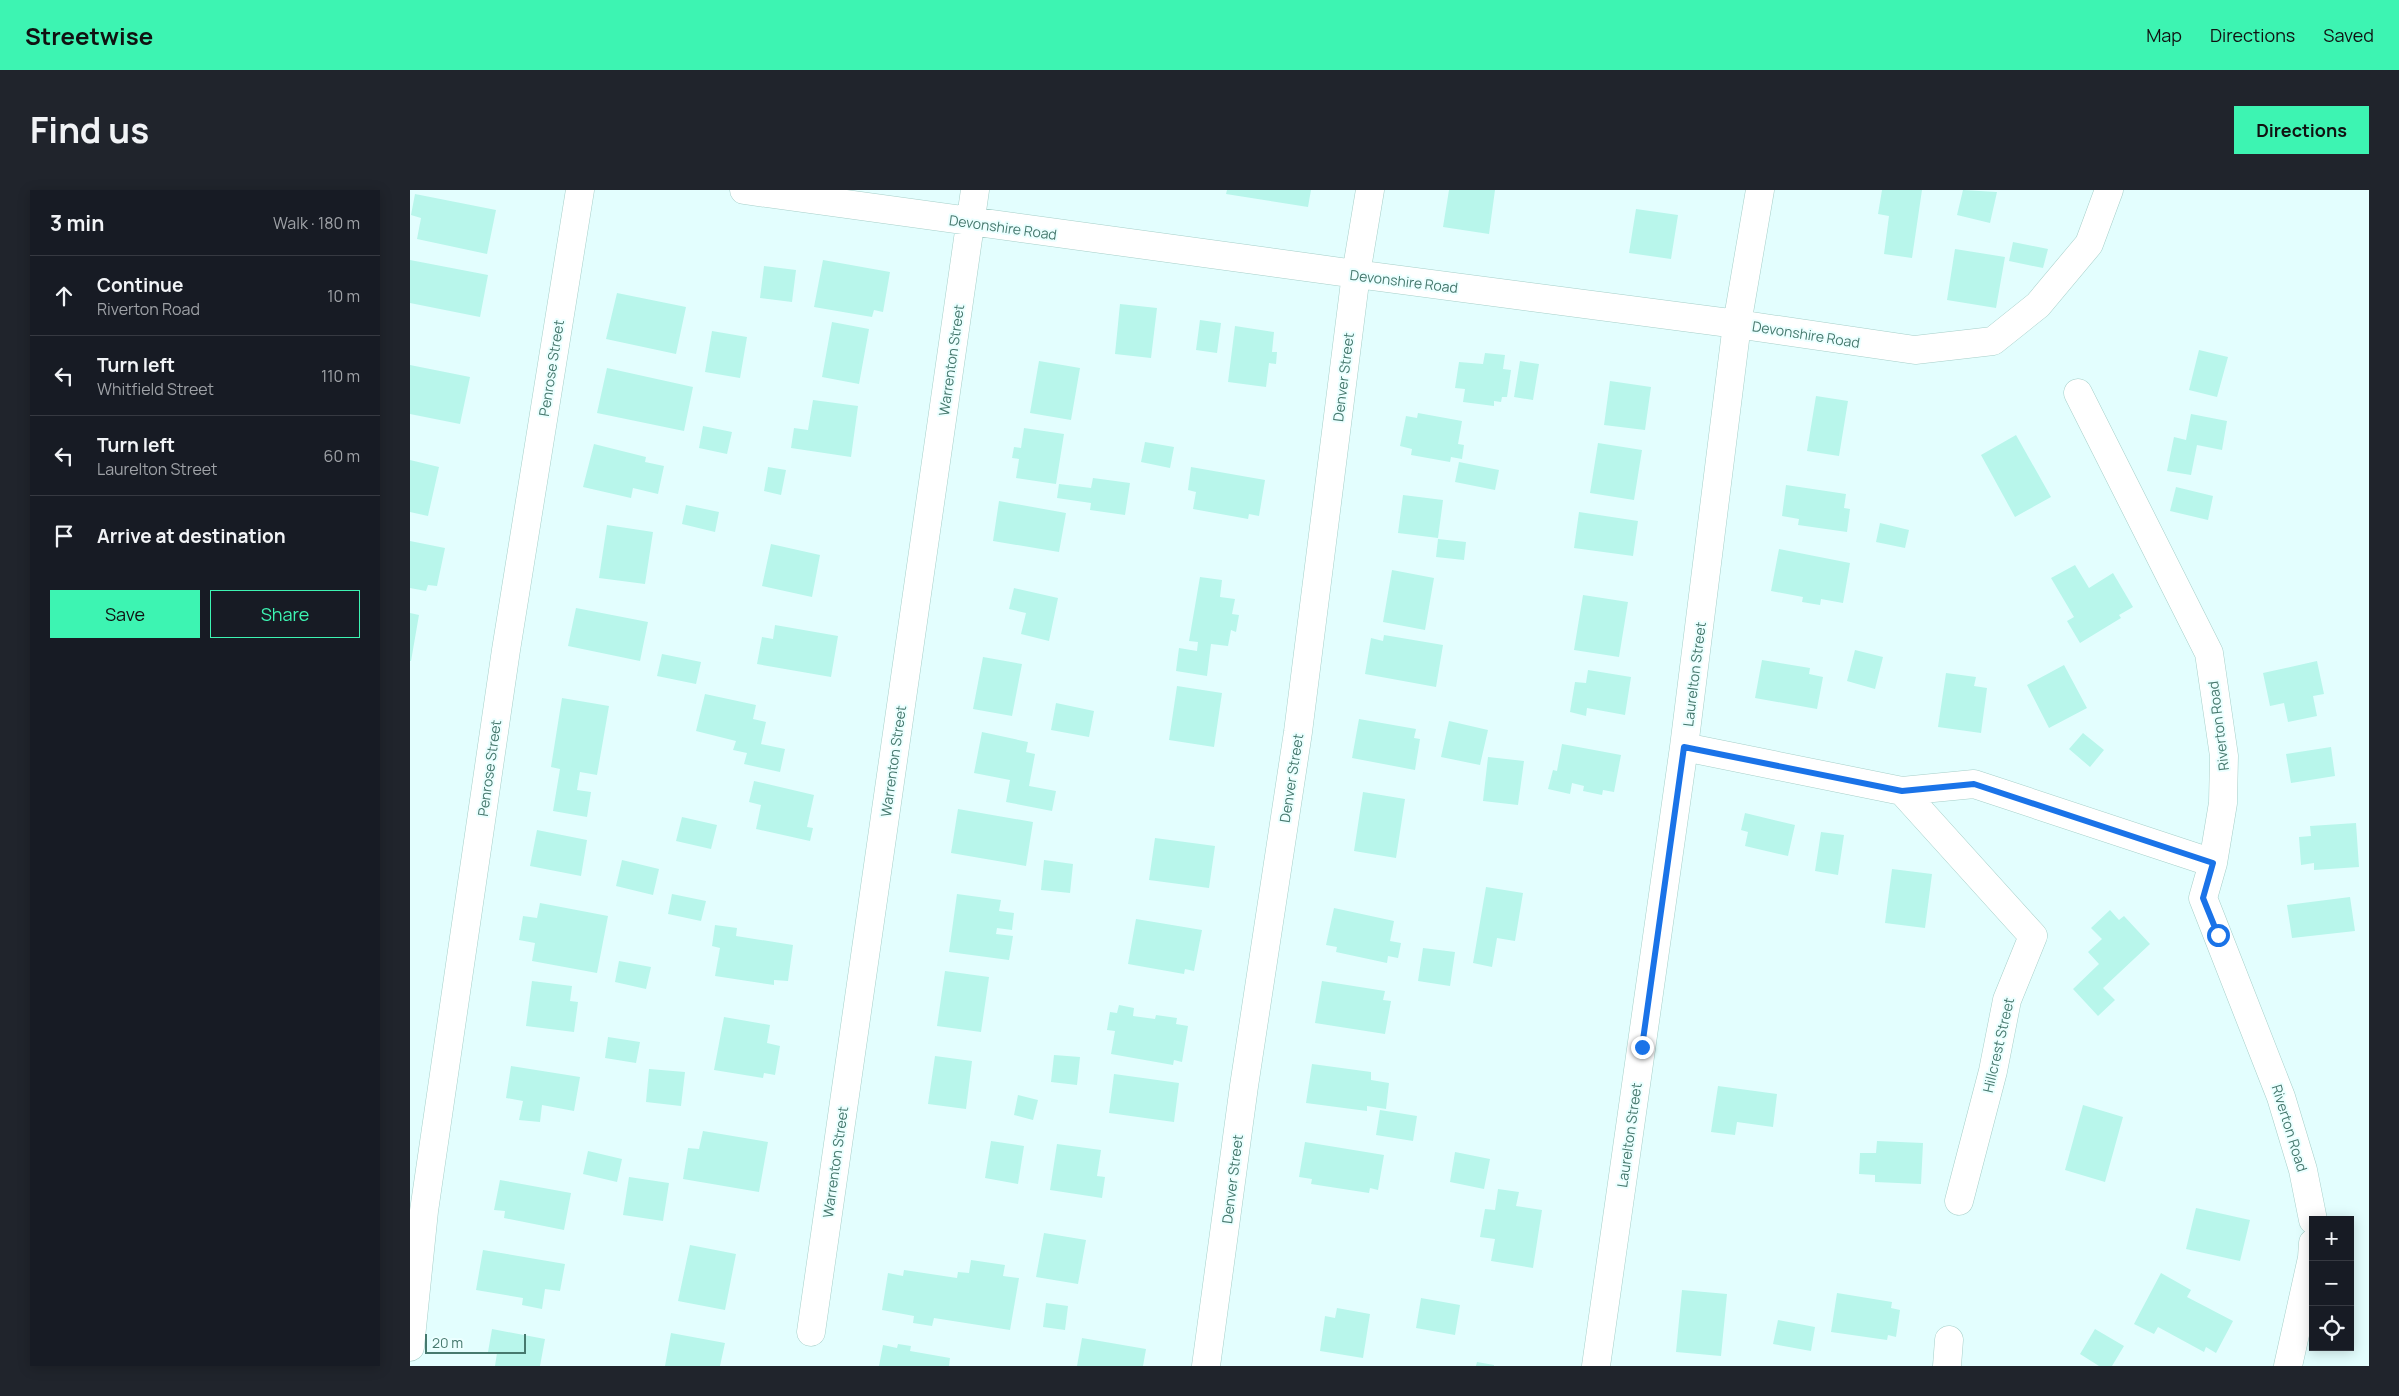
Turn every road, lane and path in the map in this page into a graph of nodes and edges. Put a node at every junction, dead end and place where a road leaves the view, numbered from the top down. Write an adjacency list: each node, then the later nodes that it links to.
1 (580, 190): 18 (street, Penrose Street)
2 (744, 190): 7 (street, Devonshire Road)
3 (975, 190): 7 (street, Warrenton Street)
4 (1370, 190): 8 (street, Denver Street)
5 (1760, 190): 9 (street, Laurelton Street)
6 (2109, 190): 9 (street, Devonshire Road)
7 (970, 222): 8 (street, Devonshire Road); 17 (street, Warrenton Street)
8 (1356, 274): 9 (street, Devonshire Road); 19 (street, Denver Street)
9 (1737, 324): 11 (street, Laurelton Street)
10 (2078, 393): 13 (street, Riverton Road)
11 (1684, 747): 12 (street); 20 (street, Laurelton Street)
12 (1902, 791): 13 (street); 14 (street, Hillcrest Street)
13 (2213, 863): 15 (street, Riverton Road)
14 (1959, 1201)
15 (2312, 1216)
16 (2311, 1261): 21 (street)
17 (811, 1332)
18 (410, 1348)
19 (1206, 1366)
20 (1596, 1366)
21 (2288, 1366)

